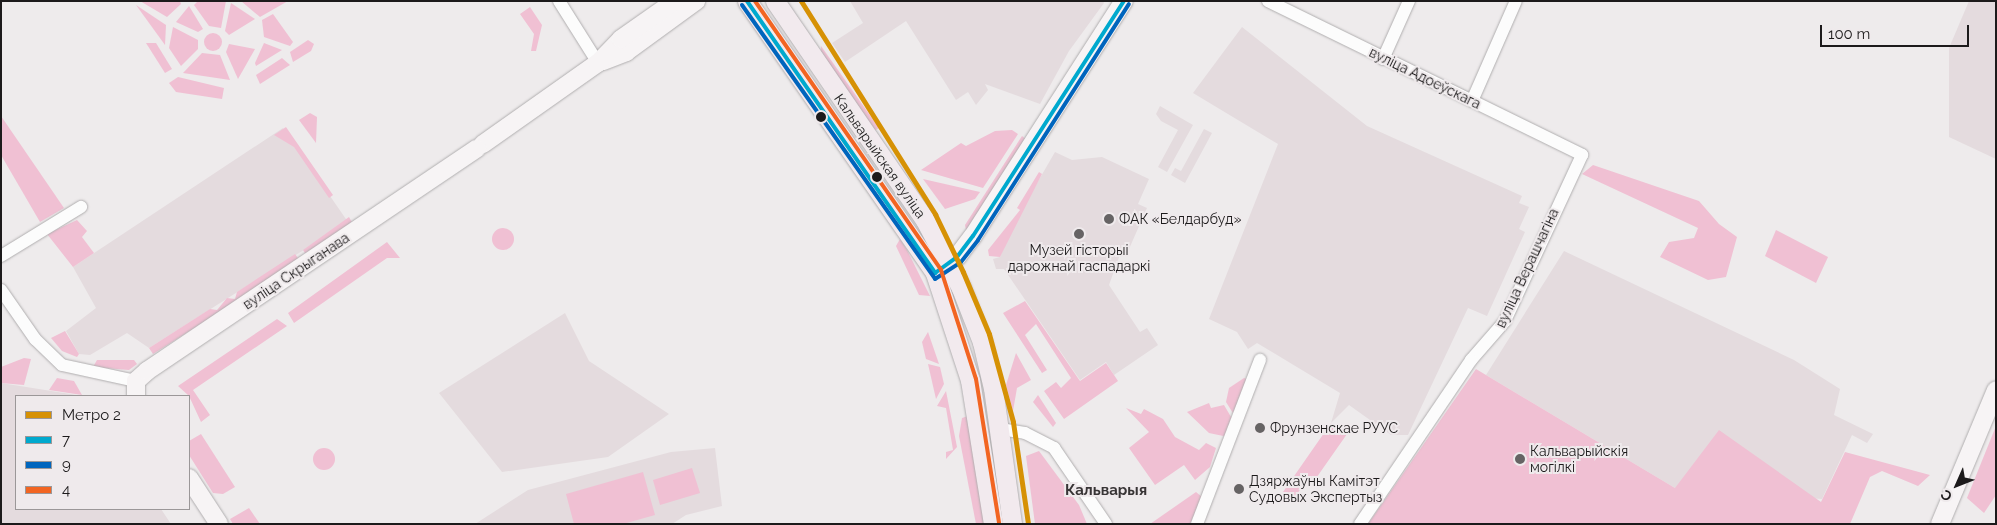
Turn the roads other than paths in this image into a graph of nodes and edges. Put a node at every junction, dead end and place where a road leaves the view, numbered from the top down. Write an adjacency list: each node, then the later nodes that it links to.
1 (558, 1): 11 (street)
2 (675, 1): 11 (street, вуліца Скрыганава)
3 (696, 1): 11 (street, вуліца Скрыганава)
4 (747, 1): 16 (main road, Кальварыйская вуліца)
5 (775, 1): 16 (main road, Кальварыйская вуліца)
6 (1124, 1): 16 (street)
7 (1268, 1): 10 (street, вуліца Адоеўскага)
8 (1409, 1): 10 (street)
9 (1516, 1): 12 (street)
10 (1383, 59): 12 (street, вуліца Адоеўскага)
11 (598, 63): 19 (street, вуліца Скрыганава)
12 (1472, 101): 13 (street, вуліца Адоеўскага)
13 (1582, 154): 29 (street, вуліца Верашчагіна)
14 (81, 207): 15 (street)
15 (1, 256)
16 (942, 268): 21 (main road, Кальварыйская вуліца); 22 (main road, Кальварыйская вуліца)
17 (1, 290): 19 (street, вуліца Скрыганава)
18 (1260, 360): 28 (street)
19 (136, 389)
20 (1996, 390): 30 (street)
21 (1000, 430): 22 (main road); 26 (main road, Кальварыйская вуліца); 27 (street)
22 (980, 434): 25 (main road, Кальварыйская вуліца)
23 (190, 480): 24 (street)
24 (219, 524)
25 (993, 524)
26 (1012, 524)
27 (1106, 524)
28 (1197, 524)
29 (1360, 524)
30 (1940, 524)

